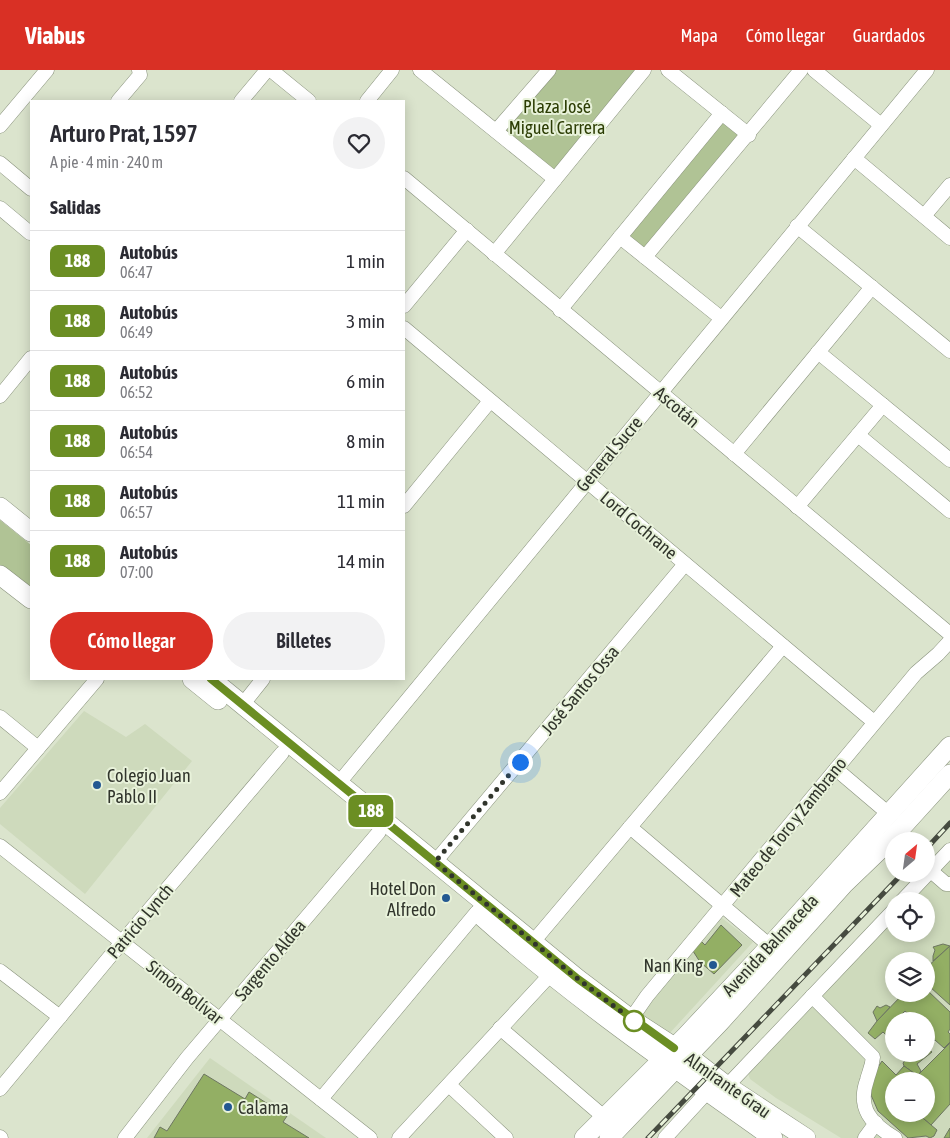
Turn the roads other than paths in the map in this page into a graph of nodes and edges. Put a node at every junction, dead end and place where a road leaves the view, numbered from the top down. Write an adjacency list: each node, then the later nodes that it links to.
1 (47, 70): 19 (street)
2 (139, 70): 13 (street)
3 (269, 70): 14 (street); 15 (street)
4 (392, 70): 16 (street)
5 (420, 70): 12 (street)
6 (549, 70): 20 (street)
7 (644, 70): 25 (street)
8 (668, 70): 17 (street)
9 (802, 70): 21 (street)
10 (814, 70): 18 (street)
11 (924, 71): 18 (street, General Sucre)
12 (437, 75): 20 (street)
13 (119, 100)
14 (242, 100)
15 (308, 100)
16 (367, 100)
17 (722, 113): 21 (street); 33 (street)
18 (881, 125): 22 (street, General Sucre)
19 (0, 126)
20 (496, 131): 25 (street)
21 (748, 135): 36 (street)
22 (854, 158): 29 (street); 30 (street, General Sucre)
23 (0, 163): 27 (street)
24 (405, 179): 31 (street, Ascotán)
25 (555, 179): 35 (street)
26 (950, 185): 29 (street)
27 (30, 188)
28 (0, 208): 32 (street)
29 (924, 216): 34 (street)
30 (797, 226): 37 (street); 40 (street, General Sucre)
31 (467, 230): 35 (street, Ascotán); 38 (street)
32 (30, 233)
33 (620, 236): 36 (street); 39 (street)
34 (950, 238)
35 (494, 254): 39 (street, Ascotán)
36 (645, 257): 40 (street)
37 (872, 287): 42 (street); 43 (street)
38 (405, 305)
39 (560, 310): 45 (street, Ascotán)
40 (722, 318): 45 (street, General Sucre)
41 (405, 329): 47 (street, Lord Cochrane)
42 (950, 350)
43 (818, 352): 48 (street); 50 (street)
44 (30, 359): 46 (street)
45 (660, 393): 50 (street, Ascotán); 52 (street, General Sucre)
46 (0, 396)
47 (490, 400): 52 (street, Lord Cochrane); 53 (street)
48 (883, 405): 49 (street); 51 (street)
49 (858, 435): 55 (street); 56 (street)
50 (734, 454): 55 (street, Ascotán)
51 (950, 460)
52 (587, 482): 58 (street, Lord Cochrane); 76 (street, General Sucre)
53 (405, 505)
54 (0, 507): 57 (main road)
55 (797, 507): 61 (street, Ascotán)
56 (950, 510)
57 (30, 531)
58 (686, 564): 63 (street, Lord Cochrane); 83 (street, José Santos Ossa)
59 (0, 575): 60 (main road)
60 (30, 598)
61 (950, 634)
62 (950, 641): 70 (street, Mateo de Toro y Zambrano)
63 (783, 646): 70 (street, Lord Cochrane); 79 (street)
64 (96, 680): 72 (street)
65 (193, 680): 73 (main road)
66 (212, 680): 68 (main road)
67 (262, 680): 68 (street)
68 (242, 704): 76 (main road)
69 (0, 717): 72 (street)
70 (874, 722): 74 (street, Mateo de Toro y Zambrano)
71 (950, 746): 78 (main road, Avenida Balmaceda)
72 (38, 748): 77 (street)
73 (282, 753): 80 (main road); 92 (street, Patricio Lynch)
74 (836, 769): 78 (street); 89 (street, Mateo de Toro y Zambrano)
75 (950, 774): 102 (main road, Avenida Balmaceda)
76 (338, 784): 83 (main road)
77 (0, 793)
78 (889, 814): 94 (main road, Avenida Balmaceda)
79 (630, 827): 89 (street); 93 (street)
80 (379, 832): 90 (main road); 99 (street, Sargento Aldea)
81 (0, 846): 92 (street, Simón Bolívar)
82 (950, 850): 84 (street)
83 (435, 862): 93 (main road)
84 (935, 866)
85 (935, 874): 87 (street)
86 (920, 882): 88 (street)
87 (950, 884)
88 (910, 892)
89 (723, 906): 94 (street); 100 (street, Mateo de Toro y Zambrano)
90 (477, 912): 96 (main road); 107 (street)
91 (885, 919): 97 (street)
92 (122, 942): 98 (street, Patricio Lynch); 99 (street, Simón Bolívar)
93 (533, 942): 100 (main road)
94 (770, 946): 102 (main road, Avenida Balmaceda)
95 (0, 971): 98 (street)
96 (550, 975): 101 (street); 102 (main road)
97 (812, 996): 105 (street); 109 (street)
98 (60, 1017): 103 (street, Patricio Lynch)
99 (220, 1019): 107 (street, Simón Bolívar); 110 (street, Sargento Aldea)
100 (631, 1019): 102 (main road)
101 (500, 1028): 104 (street); 108 (street)
102 (675, 1058): 105 (main road, Almirante Grau); 106 (main road, Almirante Grau); 108 (main road, Avenida Balmaceda); 115 (main road, Avenida Balmaceda)
103 (2, 1084)
104 (450, 1085): 112 (street); 113 (street)
105 (727, 1086): 118 (main road, Almirante Grau)
106 (708, 1092): 116 (street); 117 (main road, Almirante Grau)
107 (321, 1100): 111 (street, Simón Bolívar)
108 (604, 1117): 114 (main road, Avenida Balmaceda)
109 (876, 1123): 119 (street); 120 (street)
110 (125, 1138)
111 (370, 1138)
112 (399, 1138)
113 (506, 1138)
114 (584, 1138)
115 (609, 1138)
116 (665, 1138)
117 (772, 1138)
118 (806, 1138)
119 (865, 1138)
120 (895, 1138)

